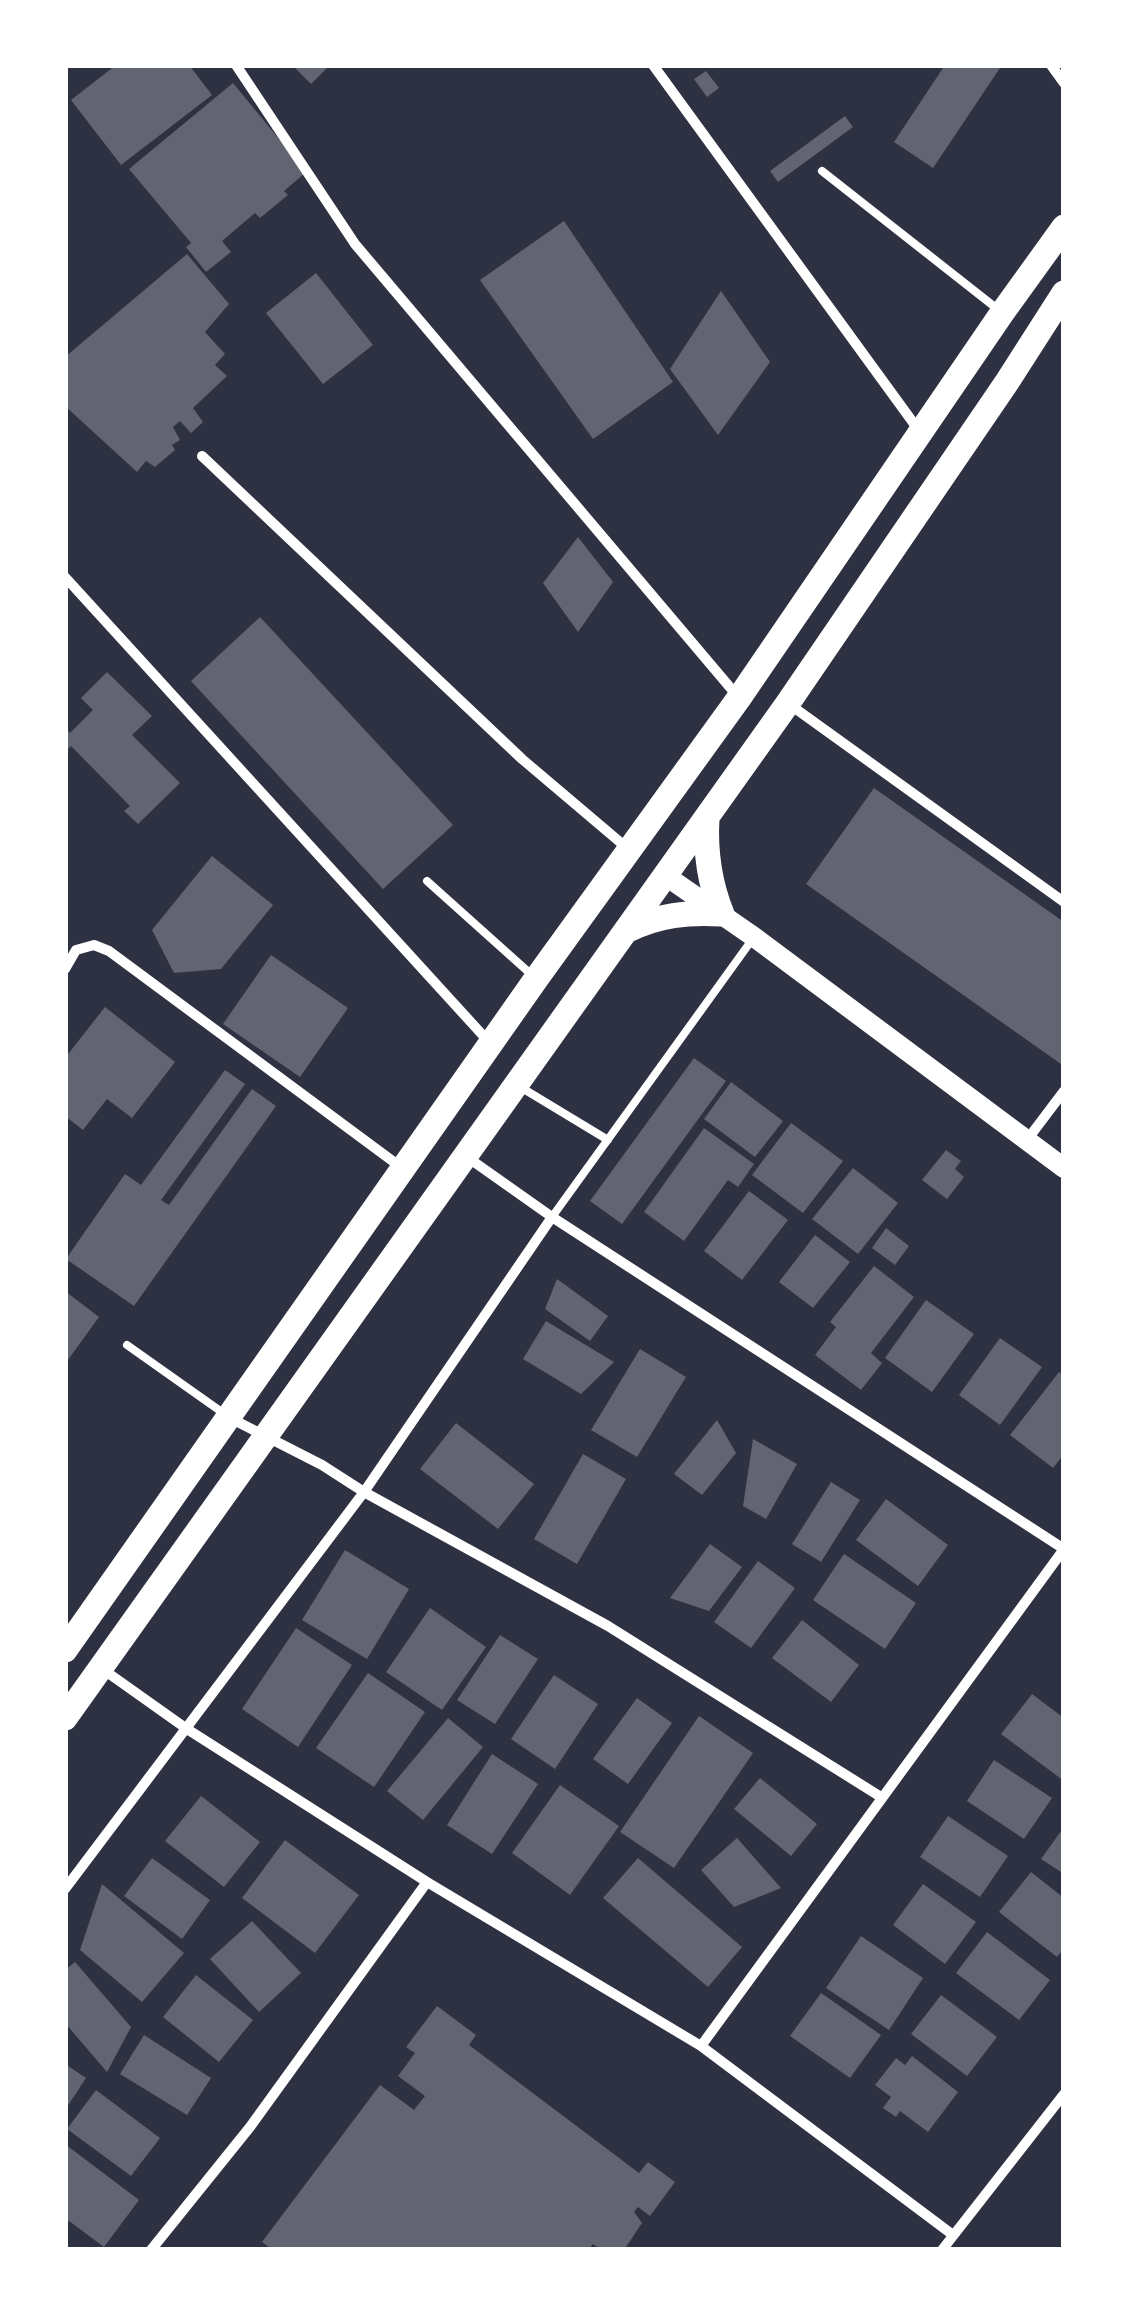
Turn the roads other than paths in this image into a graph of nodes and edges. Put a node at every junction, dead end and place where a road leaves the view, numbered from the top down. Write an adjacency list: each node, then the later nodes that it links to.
1 (236, 65): 12 (street)
2 (653, 65): 9 (street)
3 (1051, 65): 4 (street)
4 (1064, 83)
5 (822, 171): 8 (lane)
6 (1064, 227): 8 (main road)
7 (1064, 293): 13 (main road)
8 (1002, 313): 9 (main road)
9 (921, 433): 12 (main road)
10 (202, 456): 15 (street)
11 (65, 577): 24 (street)
12 (739, 698): 15 (main road)
13 (788, 704): 14 (main road); 18 (street)
14 (707, 818): 16 (main road); 19 (main road)
15 (629, 850): 23 (main road)
16 (666, 876): 19 (main road); 20 (main road)
17 (427, 881): 23 (lane)
18 (1064, 902)
19 (722, 914): 20 (main road); 21 (main road)
20 (624, 933): 25 (main road)
21 (754, 937): 27 (lane); 28 (main road)
22 (65, 969): 30 (street)
23 (536, 979): 24 (main road)
24 (491, 1044): 30 (main road)
25 (517, 1085): 27 (lane); 29 (main road)
26 (1064, 1091): 28 (street)
27 (608, 1140): 32 (lane)
28 (1027, 1140): 31 (main road)
29 (466, 1156): 32 (street); 35 (main road)
30 (403, 1168): 34 (main road)
31 (1064, 1168)
32 (552, 1217): 36 (street); 37 (street)
33 (128, 1345): 34 (lane)
34 (230, 1418): 35 (street); 38 (main road)
35 (267, 1436): 36 (street); 39 (main road)
36 (364, 1492): 41 (street); 42 (street)
37 (1064, 1549): 42 (street)
38 (65, 1650)
39 (100, 1667): 40 (main road); 41 (street)
40 (65, 1718)
41 (187, 1729): 43 (street); 44 (street)
42 (881, 1797): 45 (street)
43 (428, 1882): 45 (street); 48 (street)
44 (65, 1888)
45 (701, 2046): 47 (street)
46 (1064, 2094): 47 (street)
47 (953, 2235): 49 (street)
48 (151, 2250)
49 (942, 2250)

